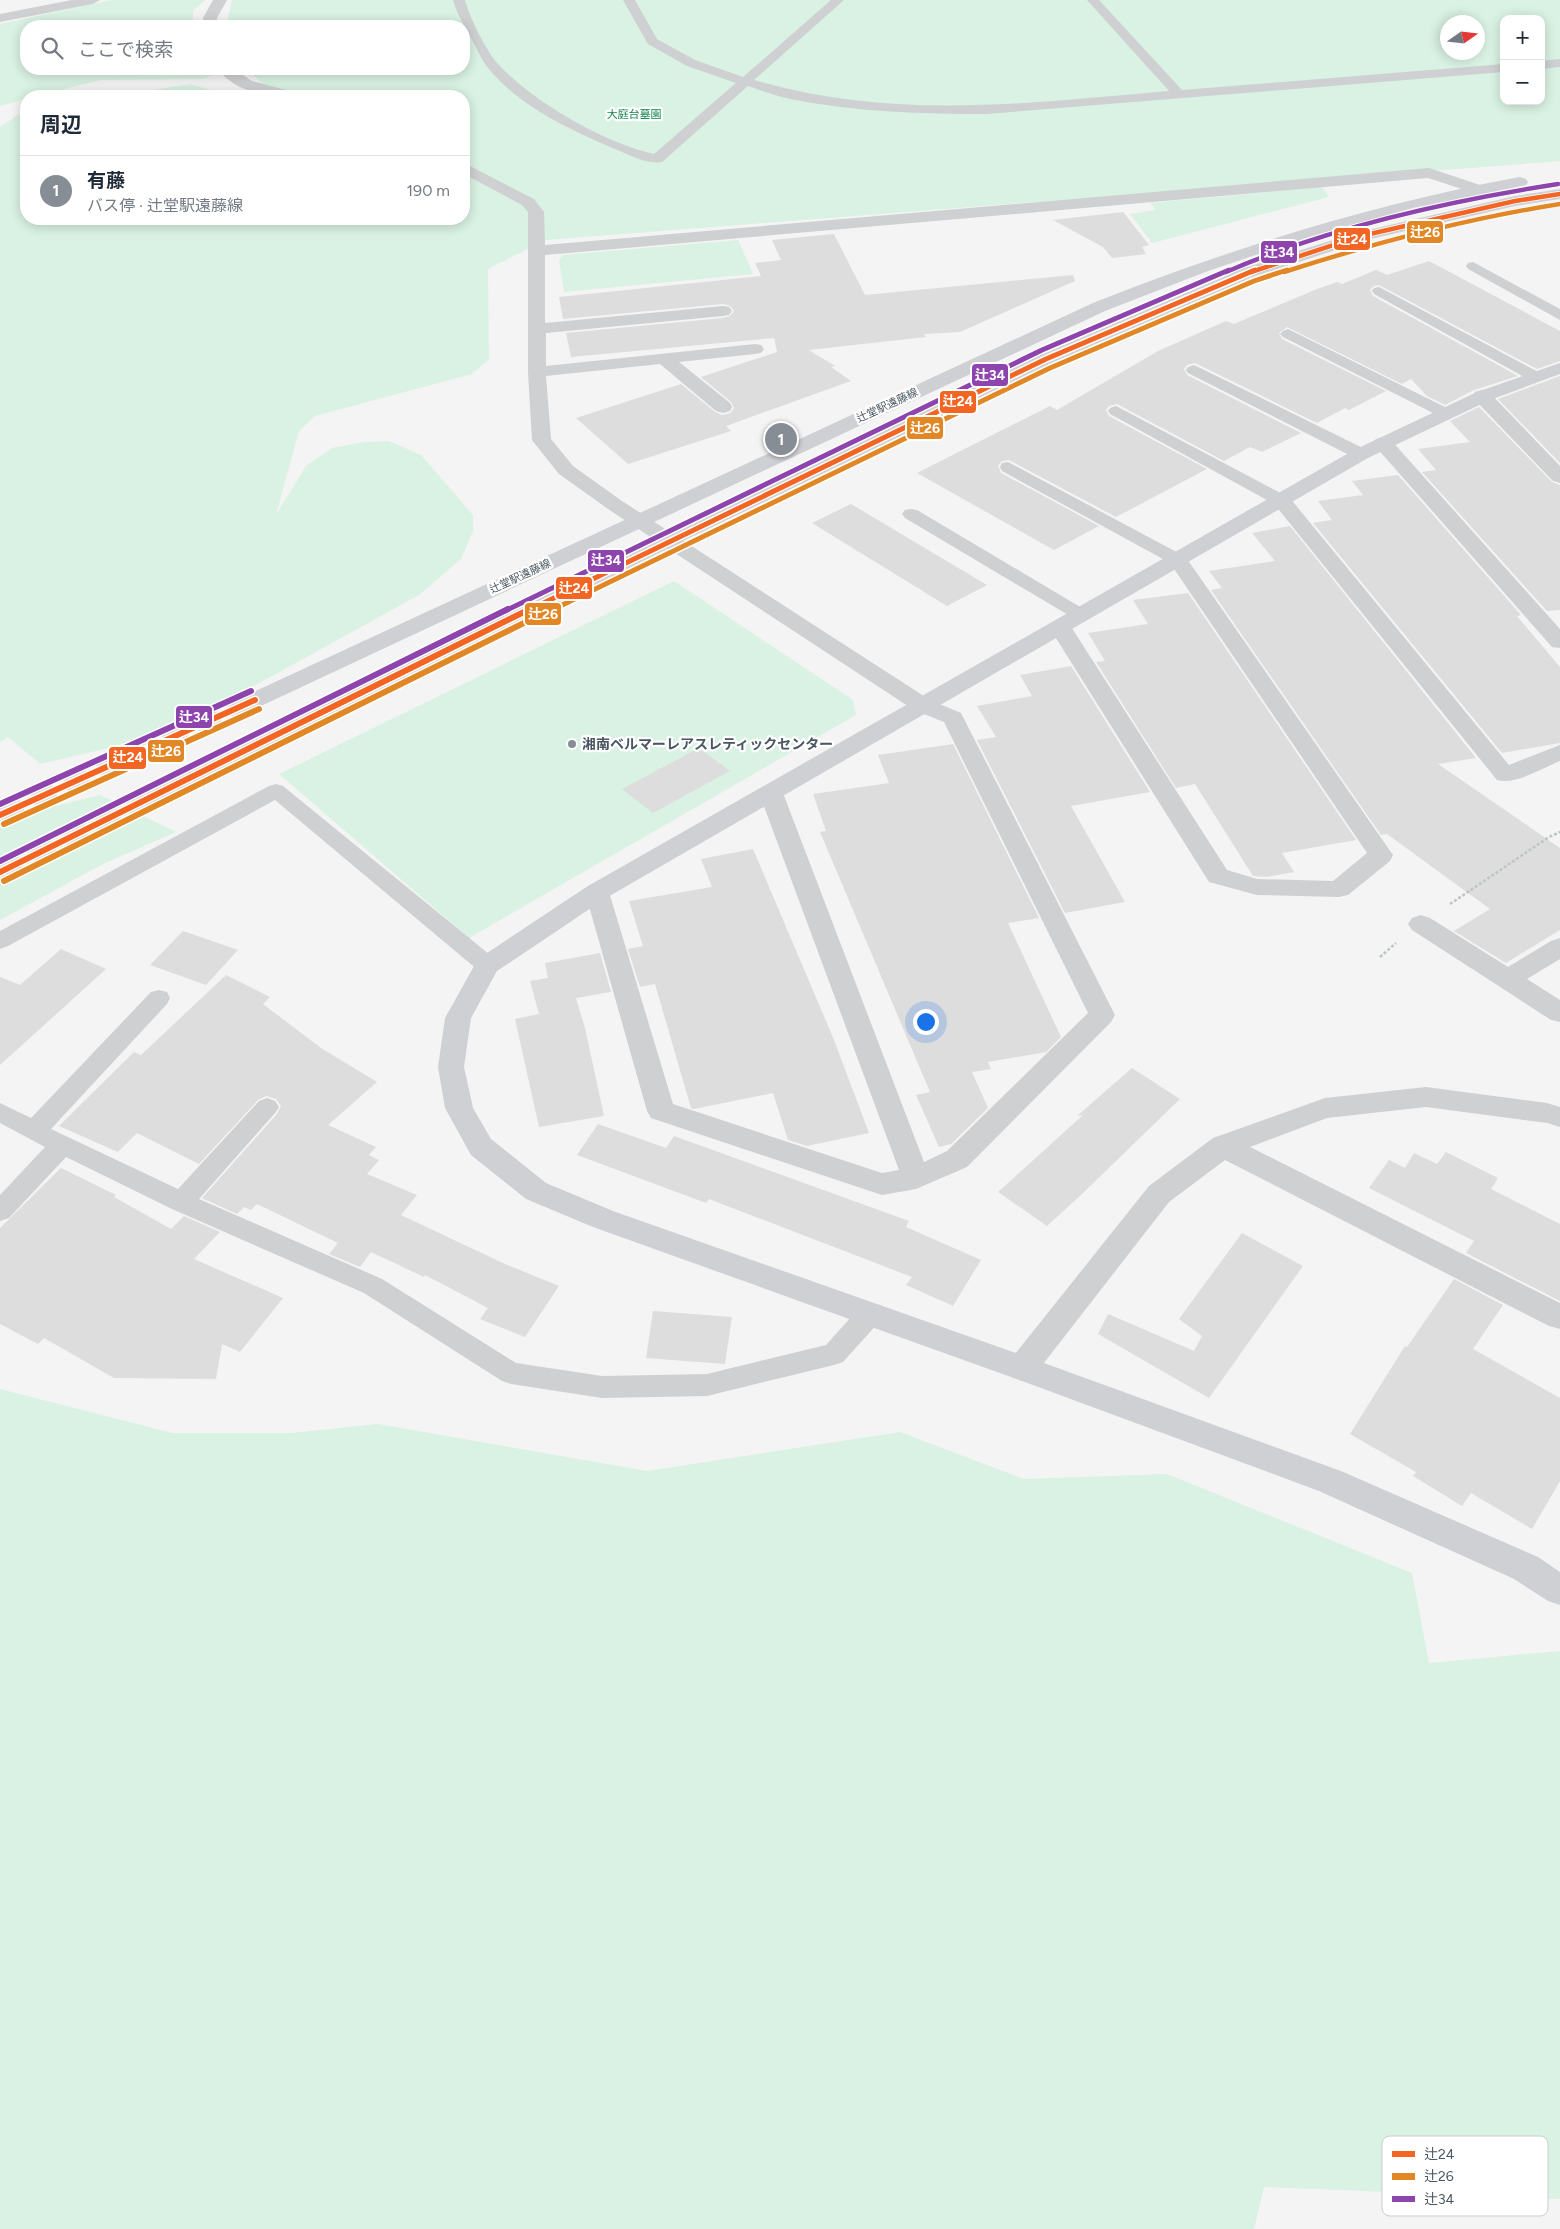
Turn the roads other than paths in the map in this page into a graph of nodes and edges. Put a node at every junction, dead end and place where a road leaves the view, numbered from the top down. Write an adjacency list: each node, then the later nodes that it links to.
1 (93, 0): 7 (street)
2 (220, 0): 8 (street)
3 (459, 0): 9 (lane)
4 (630, 0): 15 (lane)
5 (838, 0): 15 (lane)
6 (1093, 0): 17 (lane)
7 (0, 18)
8 (210, 20)
9 (467, 20)
10 (470, 26): 15 (lane)
11 (1560, 64): 12 (lane)
12 (1545, 65)
13 (1500, 68): 17 (lane)
14 (230, 75): 16 (street)
15 (744, 81): 17 (lane)
16 (270, 90)
17 (1178, 94)
18 (470, 171): 22 (street)
19 (1560, 176): 20 (street, 辻堂駅遠藤線)
20 (1477, 189): 22 (street); 44 (street, 辻堂駅遠藤線)
21 (1560, 194): 45 (street, 辻堂駅遠藤線)
22 (536, 251): 27 (street)
23 (1473, 266): 26 (lane)
24 (1379, 291): 34 (lane)
25 (723, 311): 27 (street)
26 (1560, 315)
27 (537, 329): 33 (street)
28 (1288, 334): 38 (lane)
29 (755, 350): 30 (street)
30 (664, 359): 33 (street); 36 (street)
31 (1560, 368): 34 (street)
32 (1194, 370): 39 (lane)
33 (537, 372): 44 (street)
34 (1534, 376): 35 (street)
35 (1482, 396): 38 (street); 41 (street)
36 (723, 407)
37 (1116, 411): 42 (lane)
38 (1443, 412): 39 (street)
39 (1372, 449): 42 (street); 48 (street)
40 (1008, 467): 46 (lane)
41 (1560, 477)
42 (1282, 502): 46 (street); 51 (street)
43 (911, 514): 47 (lane)
44 (639, 520): 45 (street); 50 (street, 辻堂駅遠藤線)
45 (670, 540): 49 (street); 53 (street, 辻堂駅遠藤線)
46 (1178, 560): 47 (street); 47 (street)
47 (1071, 621): 49 (street)
48 (1560, 642)
49 (922, 705): 52 (street); 68 (street)
50 (240, 707)
51 (1560, 752)
52 (771, 793): 54 (street); 68 (street)
53 (149, 799)
54 (597, 892): 58 (street); 68 (street)
55 (1421, 924): 59 (street)
56 (0, 941): 58 (lane)
57 (1560, 947): 59 (street)
58 (488, 965): 71 (street)
59 (1508, 979): 61 (street)
60 (159, 998): 65 (lane)
61 (1560, 1013)
62 (267, 1107): 69 (lane)
63 (0, 1112): 65 (lane)
64 (1560, 1117): 67 (street)
65 (34, 1132): 66 (lane)
66 (62, 1145): 69 (lane); 70 (lane)
67 (1223, 1146): 72 (street); 73 (street)
68 (916, 1178)
69 (181, 1202): 71 (lane)
70 (0, 1211)
71 (870, 1314): 73 (street)
72 (1560, 1317)
73 (1022, 1368): 74 (street)
74 (1560, 1590)

